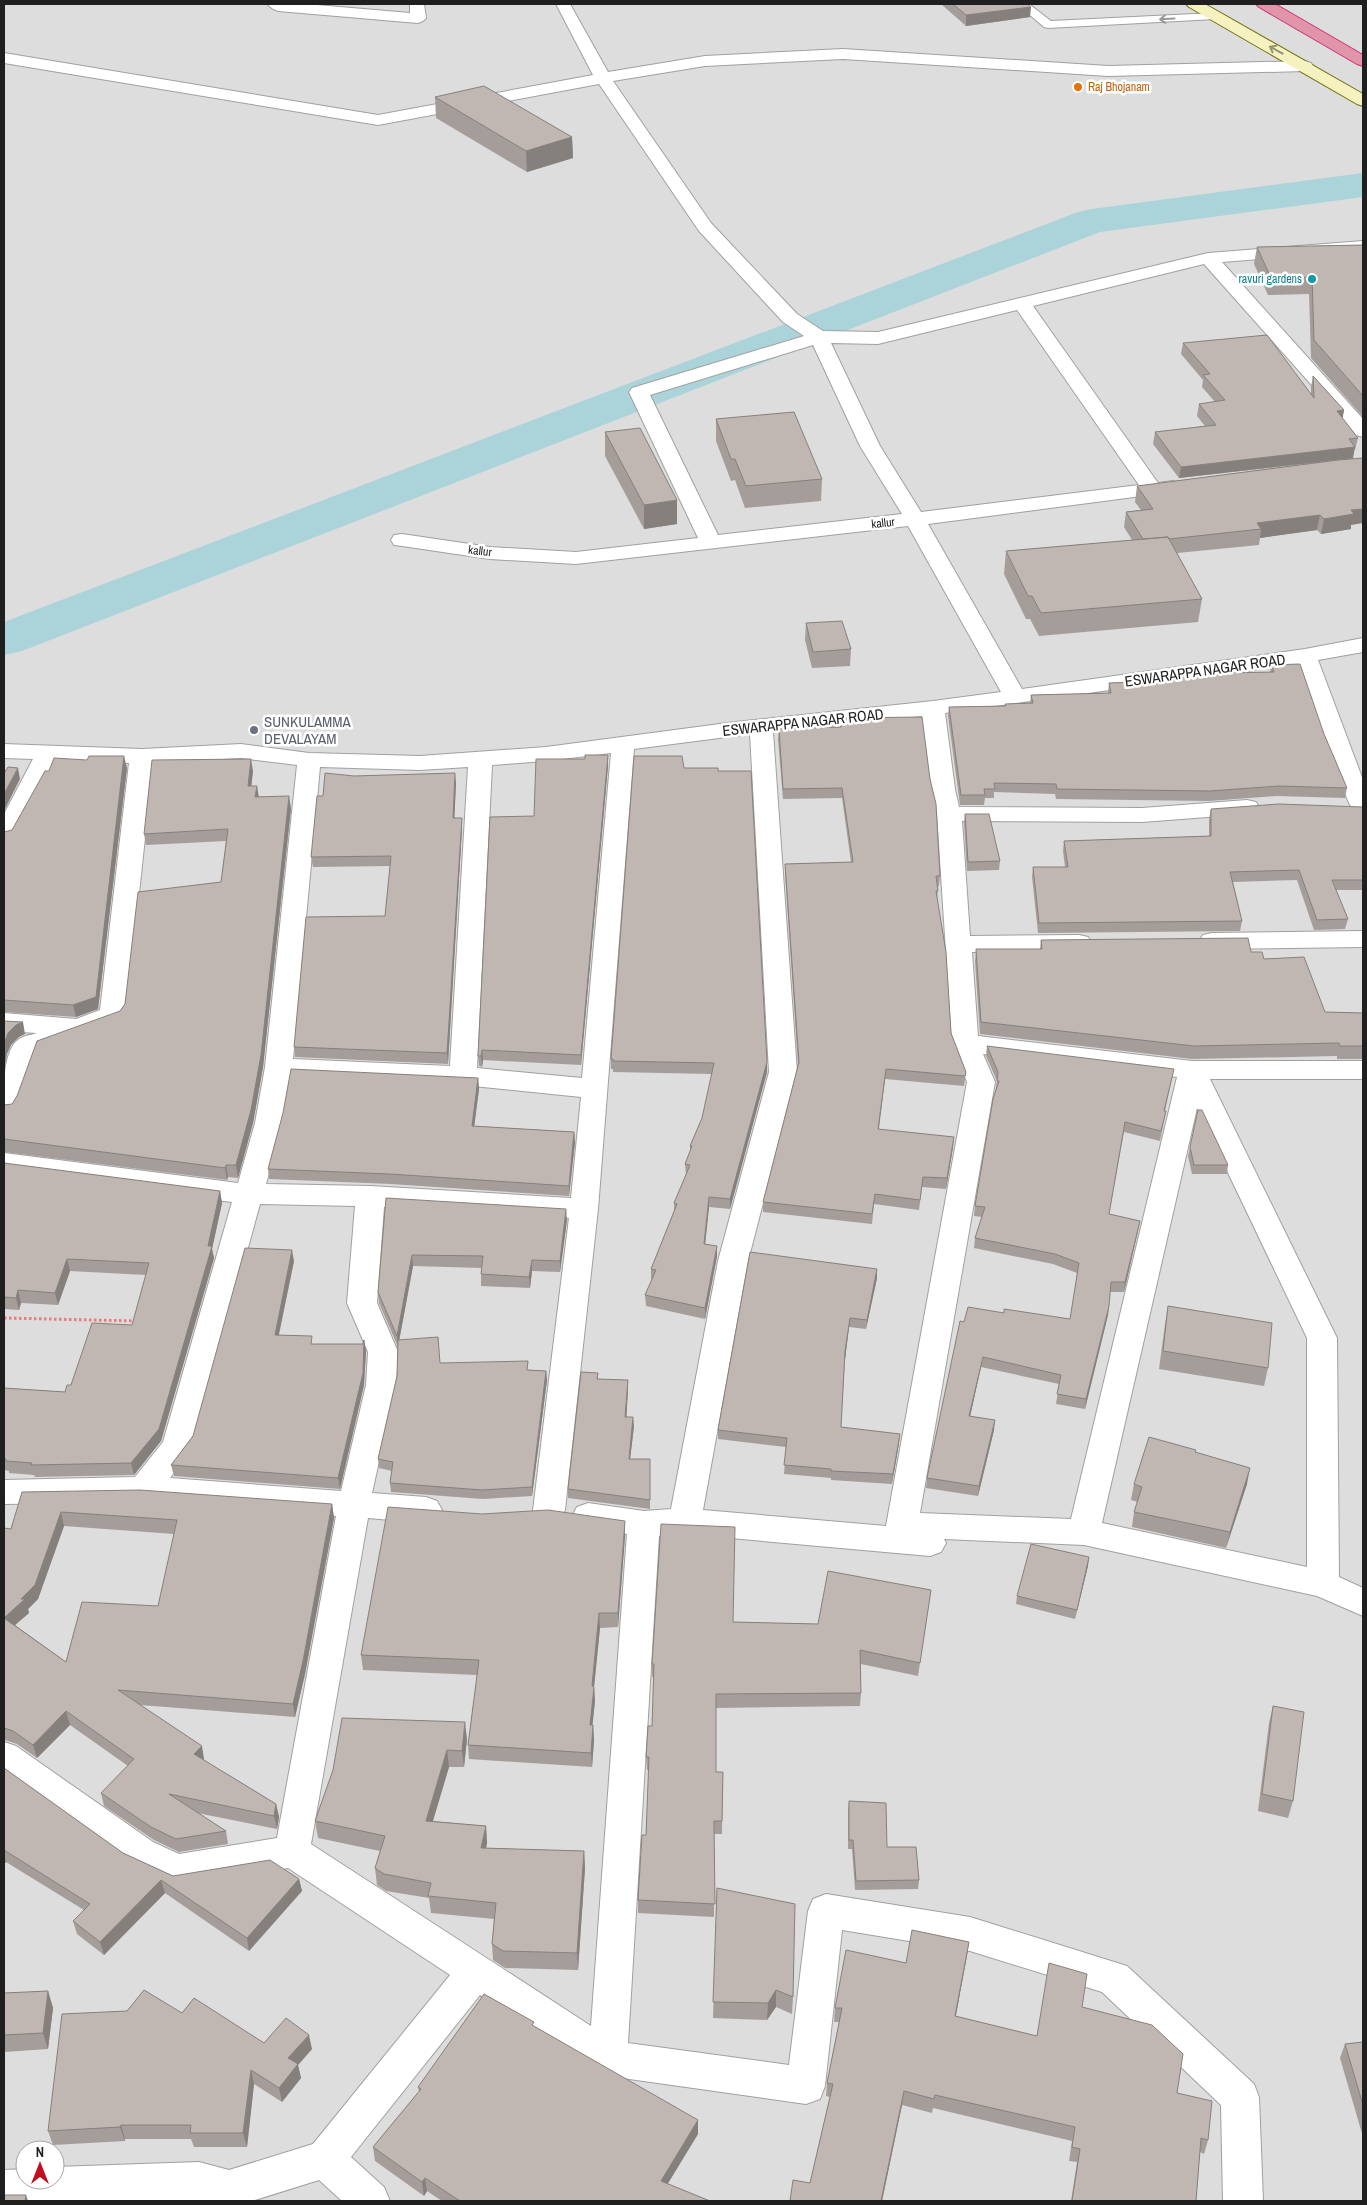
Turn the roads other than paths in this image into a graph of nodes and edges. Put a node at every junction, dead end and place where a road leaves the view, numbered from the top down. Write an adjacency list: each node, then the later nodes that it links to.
1 (275, 4): 2 (street)
2 (416, 4)
3 (563, 4): 13 (street)
4 (1023, 4): 7 (lane, one-way to 4)
5 (1194, 4): 7 (street)
6 (1264, 4): 11 (highway)
7 (1215, 16): 12 (street, one-way to 7)
8 (1346, 34): 9 (highway)
9 (1363, 44)
10 (4, 58): 13 (street)
11 (1363, 62)
12 (1305, 66): 13 (street); 14 (street)
13 (602, 78): 18 (street)
14 (1363, 101)
15 (1363, 246): 16 (street)
16 (1208, 258): 17 (street); 19 (street)
17 (1021, 303): 18 (street); 21 (street)
18 (818, 337): 22 (street); 24 (street)
19 (1363, 431)
20 (1190, 484): 21 (street, kallur)
21 (1152, 489): 22 (street, kallur)
22 (914, 519): 24 (street, kallur); 27 (street)
23 (402, 540): 24 (street, kallur)
24 (711, 542)
25 (1363, 645): 26 (street, ESWARAPPA NAGAR ROAD)
26 (1305, 656): 27 (street, ESWARAPPA NAGAR ROAD); 36 (street)
27 (1014, 696): 28 (street, ESWARAPPA NAGAR ROAD)
28 (933, 708): 29 (street, ESWARAPPA NAGAR ROAD); 40 (street)
29 (761, 726): 30 (street, ESWARAPPA NAGAR ROAD); 63 (street)
30 (623, 744): 34 (street, ESWARAPPA NAGAR ROAD); 53 (street)
31 (4, 751): 32 (street, ESWARAPPA NAGAR ROAD)
32 (49, 752): 33 (street, ESWARAPPA NAGAR ROAD); 41 (street)
33 (142, 756): 35 (street, ESWARAPPA NAGAR ROAD); 47 (street)
34 (480, 759): 35 (street, ESWARAPPA NAGAR ROAD); 52 (street)
35 (309, 760): 49 (street)
36 (1363, 804)
37 (1268, 805): 40 (street)
38 (1334, 807): 39 (street)
39 (1363, 808)
40 (949, 814): 45 (street)
41 (4, 836)
42 (1363, 939): 43 (street)
43 (1185, 941)
44 (1106, 942): 45 (street)
45 (958, 944): 48 (street)
46 (4, 1022): 47 (street)
47 (80, 1027): 54 (street)
48 (965, 1043): 50 (street); 65 (street)
49 (279, 1067): 52 (street); 56 (street)
50 (1192, 1070): 51 (street); 66 (street); 67 (street)
51 (1363, 1070)
52 (464, 1076): 53 (street)
53 (595, 1090): 58 (street)
54 (4, 1107)
55 (4, 1163): 56 (street)
56 (249, 1194): 57 (street); 59 (street)
57 (370, 1196): 58 (street); 61 (street)
58 (584, 1209): 64 (street)
59 (143, 1488): 60 (street); 61 (street)
60 (4, 1492)
61 (354, 1504): 62 (street); 70 (street)
62 (453, 1512)
63 (685, 1521): 64 (street); 65 (street)
64 (644, 1524): 72 (street)
65 (902, 1525): 66 (street)
66 (1084, 1532): 67 (street)
67 (1323, 1584): 68 (street)
68 (1363, 1602)
69 (4, 1757): 70 (street)
70 (292, 1851): 71 (street)
71 (476, 1972): 72 (street); 73 (street)
72 (608, 2058): 77 (street)
73 (325, 2159): 75 (street); 76 (street)
74 (4, 2189): 75 (street)
75 (229, 2195)
76 (370, 2201)
77 (1243, 2201)

